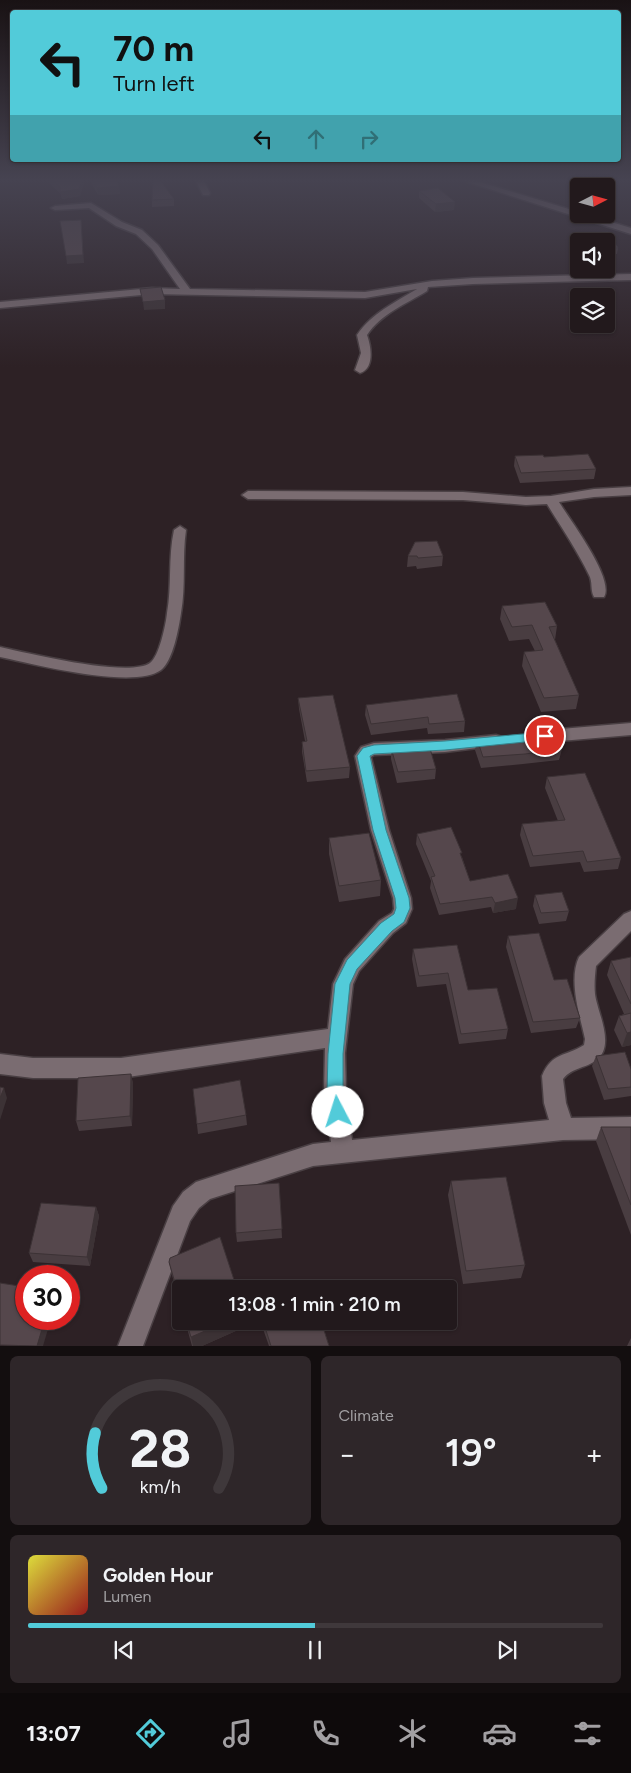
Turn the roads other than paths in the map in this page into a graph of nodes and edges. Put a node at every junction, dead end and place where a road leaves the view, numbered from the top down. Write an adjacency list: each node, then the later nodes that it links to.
1 (149, 242): 4 (street)
2 (631, 277): 3 (street)
3 (432, 284): 4 (street); 6 (street)
4 (186, 290): 5 (street)
5 (0, 305)
6 (360, 370)
7 (631, 491): 9 (street)
8 (248, 495): 9 (street)
9 (551, 500): 11 (street)
10 (180, 530): 12 (street)
11 (599, 594)
12 (0, 652)
13 (631, 729): 15 (street)
14 (631, 919): 18 (street)
15 (338, 1037): 16 (street); 19 (street)
16 (0, 1064)
17 (631, 1128): 18 (street)
18 (563, 1129): 19 (street)
19 (343, 1152): 20 (street)
20 (130, 1346)

